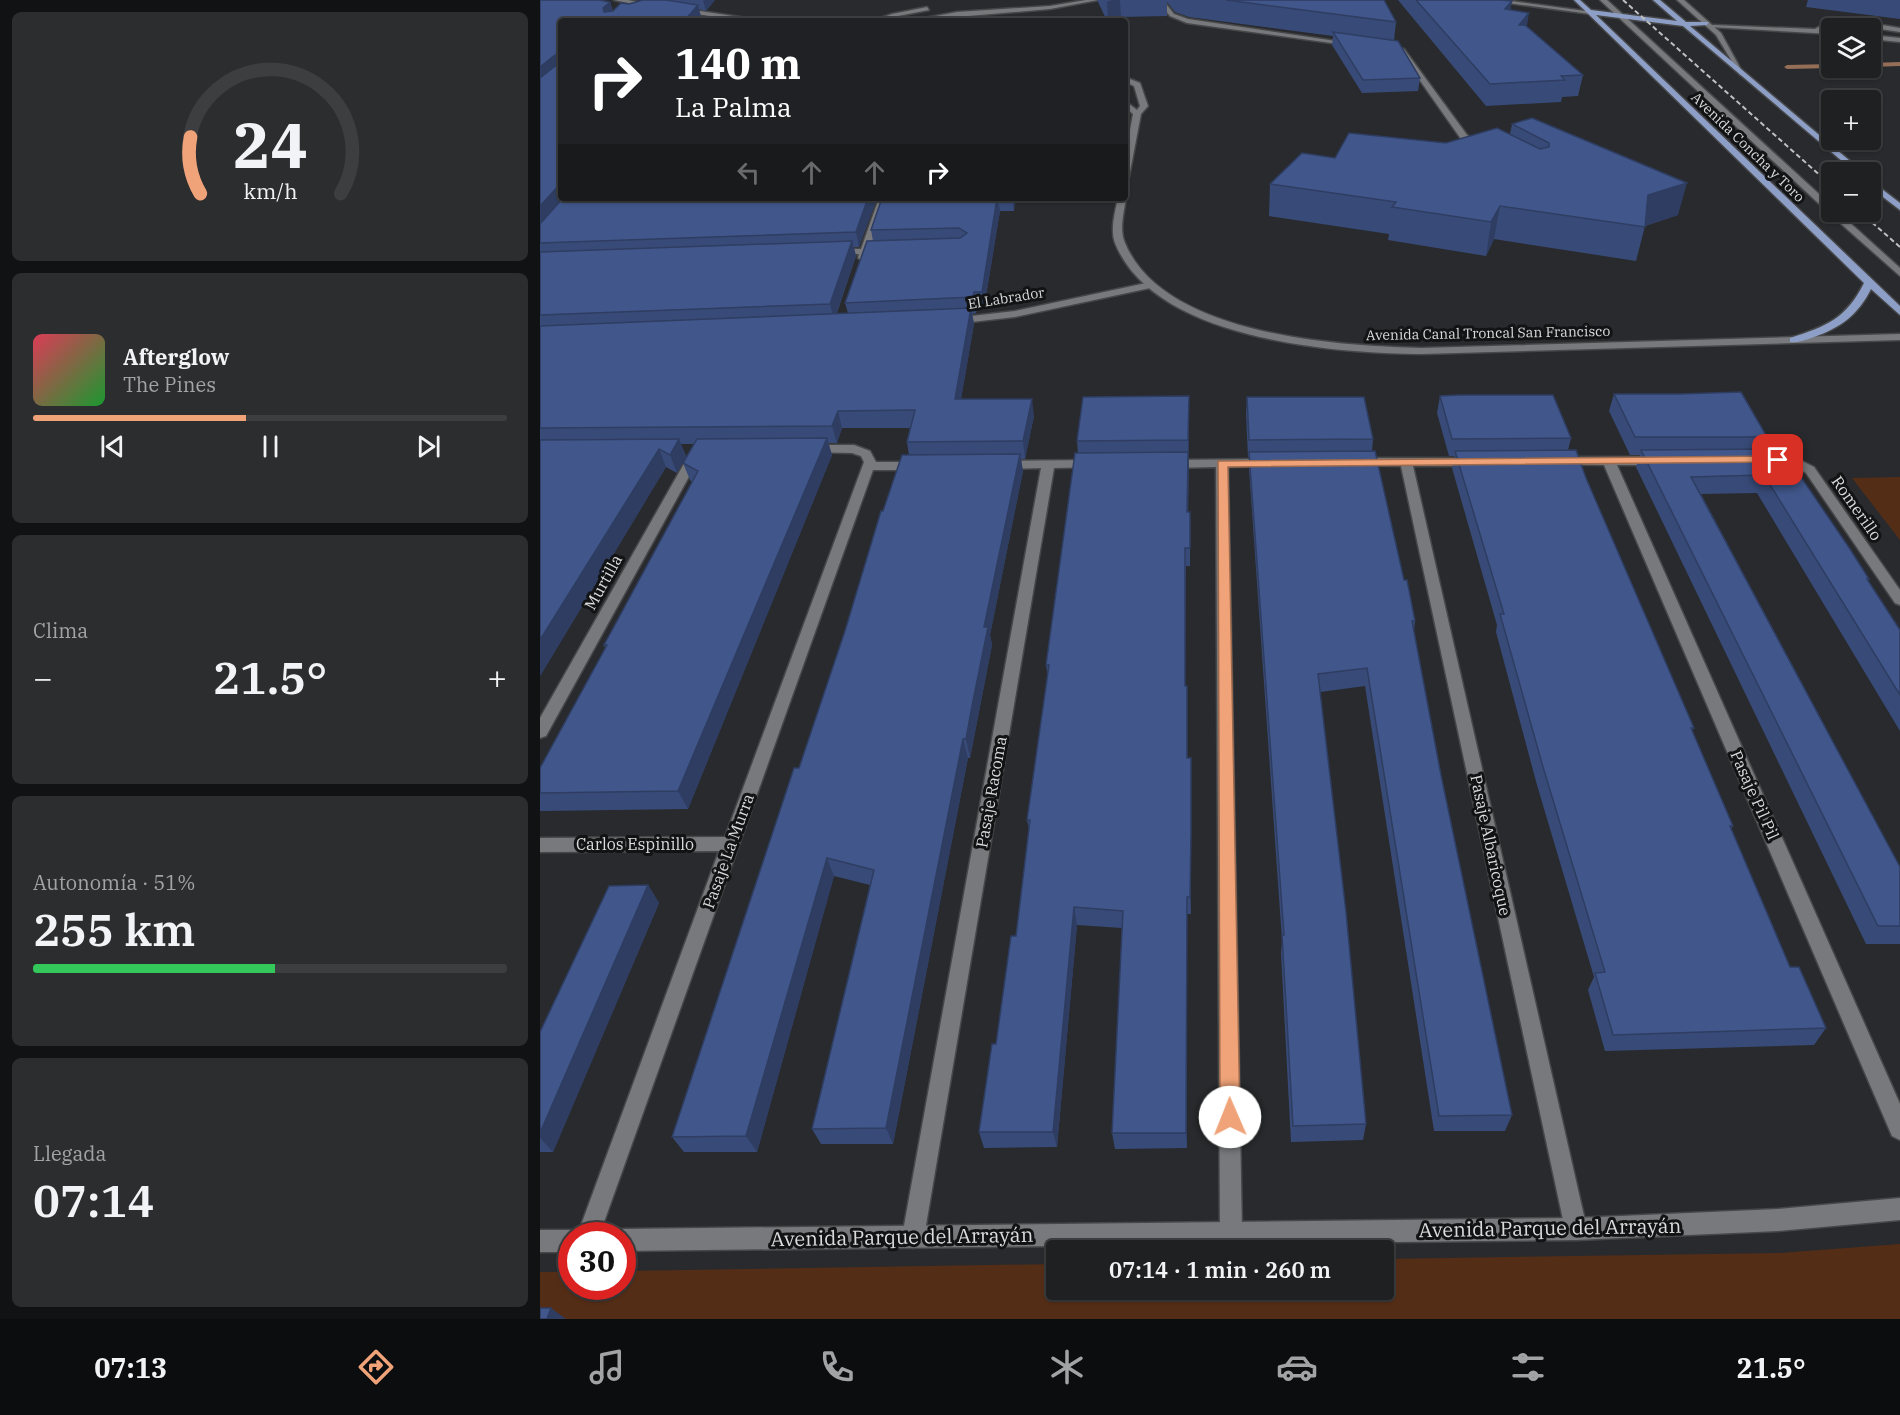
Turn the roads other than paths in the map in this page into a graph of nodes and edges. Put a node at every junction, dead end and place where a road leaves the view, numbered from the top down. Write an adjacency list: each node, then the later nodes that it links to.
1 (617, 0): 10 (street)
2 (1095, 0): 20 (street)
3 (1160, 0): 28 (street)
4 (1489, 0): 16 (street)
5 (1577, 0): 16 (main road, Avenida Concha y Toro)
6 (1603, 0): 17 (street)
7 (1656, 0): 21 (main road)
8 (1680, 0): 22 (street)
9 (1010, 2): 12 (street)
10 (640, 3): 11 (street); 15 (street)
11 (661, 7)
12 (946, 7)
13 (672, 8): 18 (street)
14 (935, 8): 19 (street)
15 (626, 9)
16 (1590, 12): 17 (main road); 48 (main road, Avenida Concha y Toro)
17 (1620, 16): 21 (main road); 40 (street)
18 (730, 18)
19 (886, 18)
20 (929, 18)
21 (1684, 24): 22 (main road); 30 (main road)
22 (1710, 25): 23 (street); 30 (street)
23 (1815, 30): 24 (street); 25 (street)
24 (1900, 30)
25 (1821, 31)
26 (1881, 38): 27 (street)
27 (1900, 40)
28 (1358, 44)
29 (1381, 47): 34 (street)
30 (1742, 74): 36 (main road)
31 (1128, 80): 33 (street)
32 (1128, 106): 33 (street)
33 (1137, 114): 35 (street)
34 (1492, 153)
35 (1128, 161)
36 (1847, 162)
37 (1881, 192): 41 (main road)
38 (882, 201): 44 (street)
39 (1122, 201): 49 (street, Avenida Canal Troncal San Francisco)
40 (1821, 201)
41 (1900, 207)
42 (1844, 222): 47 (street)
43 (897, 250): 44 (street)
44 (865, 251): 45 (street); 46 (street)
45 (823, 253)
46 (858, 272)
47 (1900, 273)
48 (1869, 282): 50 (main road, Avenida Concha y Toro); 53 (main road)
49 (1151, 285): 51 (street, El Labrador); 53 (street, Avenida Canal Troncal San Francisco)
50 (1900, 312)
51 (941, 321)
52 (1900, 337): 53 (street, Avenida Canal Troncal San Francisco)
53 (1794, 340)
54 (801, 449): 68 (street)
55 (698, 450): 72 (street, Murtilla)
56 (1665, 460): 59 (street)
57 (1756, 460): 71 (street, Romerillo)
58 (1549, 461): 59 (street)
59 (1609, 461): 75 (street, Pasaje Pil Pil)
60 (1349, 462): 61 (street)
61 (1406, 462): 62 (street); 78 (street, Pasaje Albaricoque)
62 (1490, 462)
63 (1222, 463): 64 (street); 66 (street); 79 (street)
64 (1280, 463)
65 (1106, 464): 70 (street)
66 (1153, 464)
67 (988, 465): 70 (street)
68 (868, 466): 69 (street); 73 (street, Pasaje La Murra)
69 (928, 466)
70 (1047, 471): 80 (street, Pasaje Racoma)
71 (1900, 600)
72 (540, 732)
73 (731, 844): 74 (street, Carlos Espinillo); 77 (street, Pasaje La Murra)
74 (540, 845)
75 (1900, 1130)
76 (1900, 1209): 78 (street, Avenida Parque del Arrayán)
77 (593, 1222)
78 (1576, 1229): 79 (street, Avenida Parque del Arrayán)
79 (1231, 1233): 80 (street, Avenida Parque del Arrayán)
80 (913, 1237): 81 (street, Avenida Parque del Arrayán)
81 (636, 1240)
82 (540, 1241): 83 (street)
83 (558, 1241)

